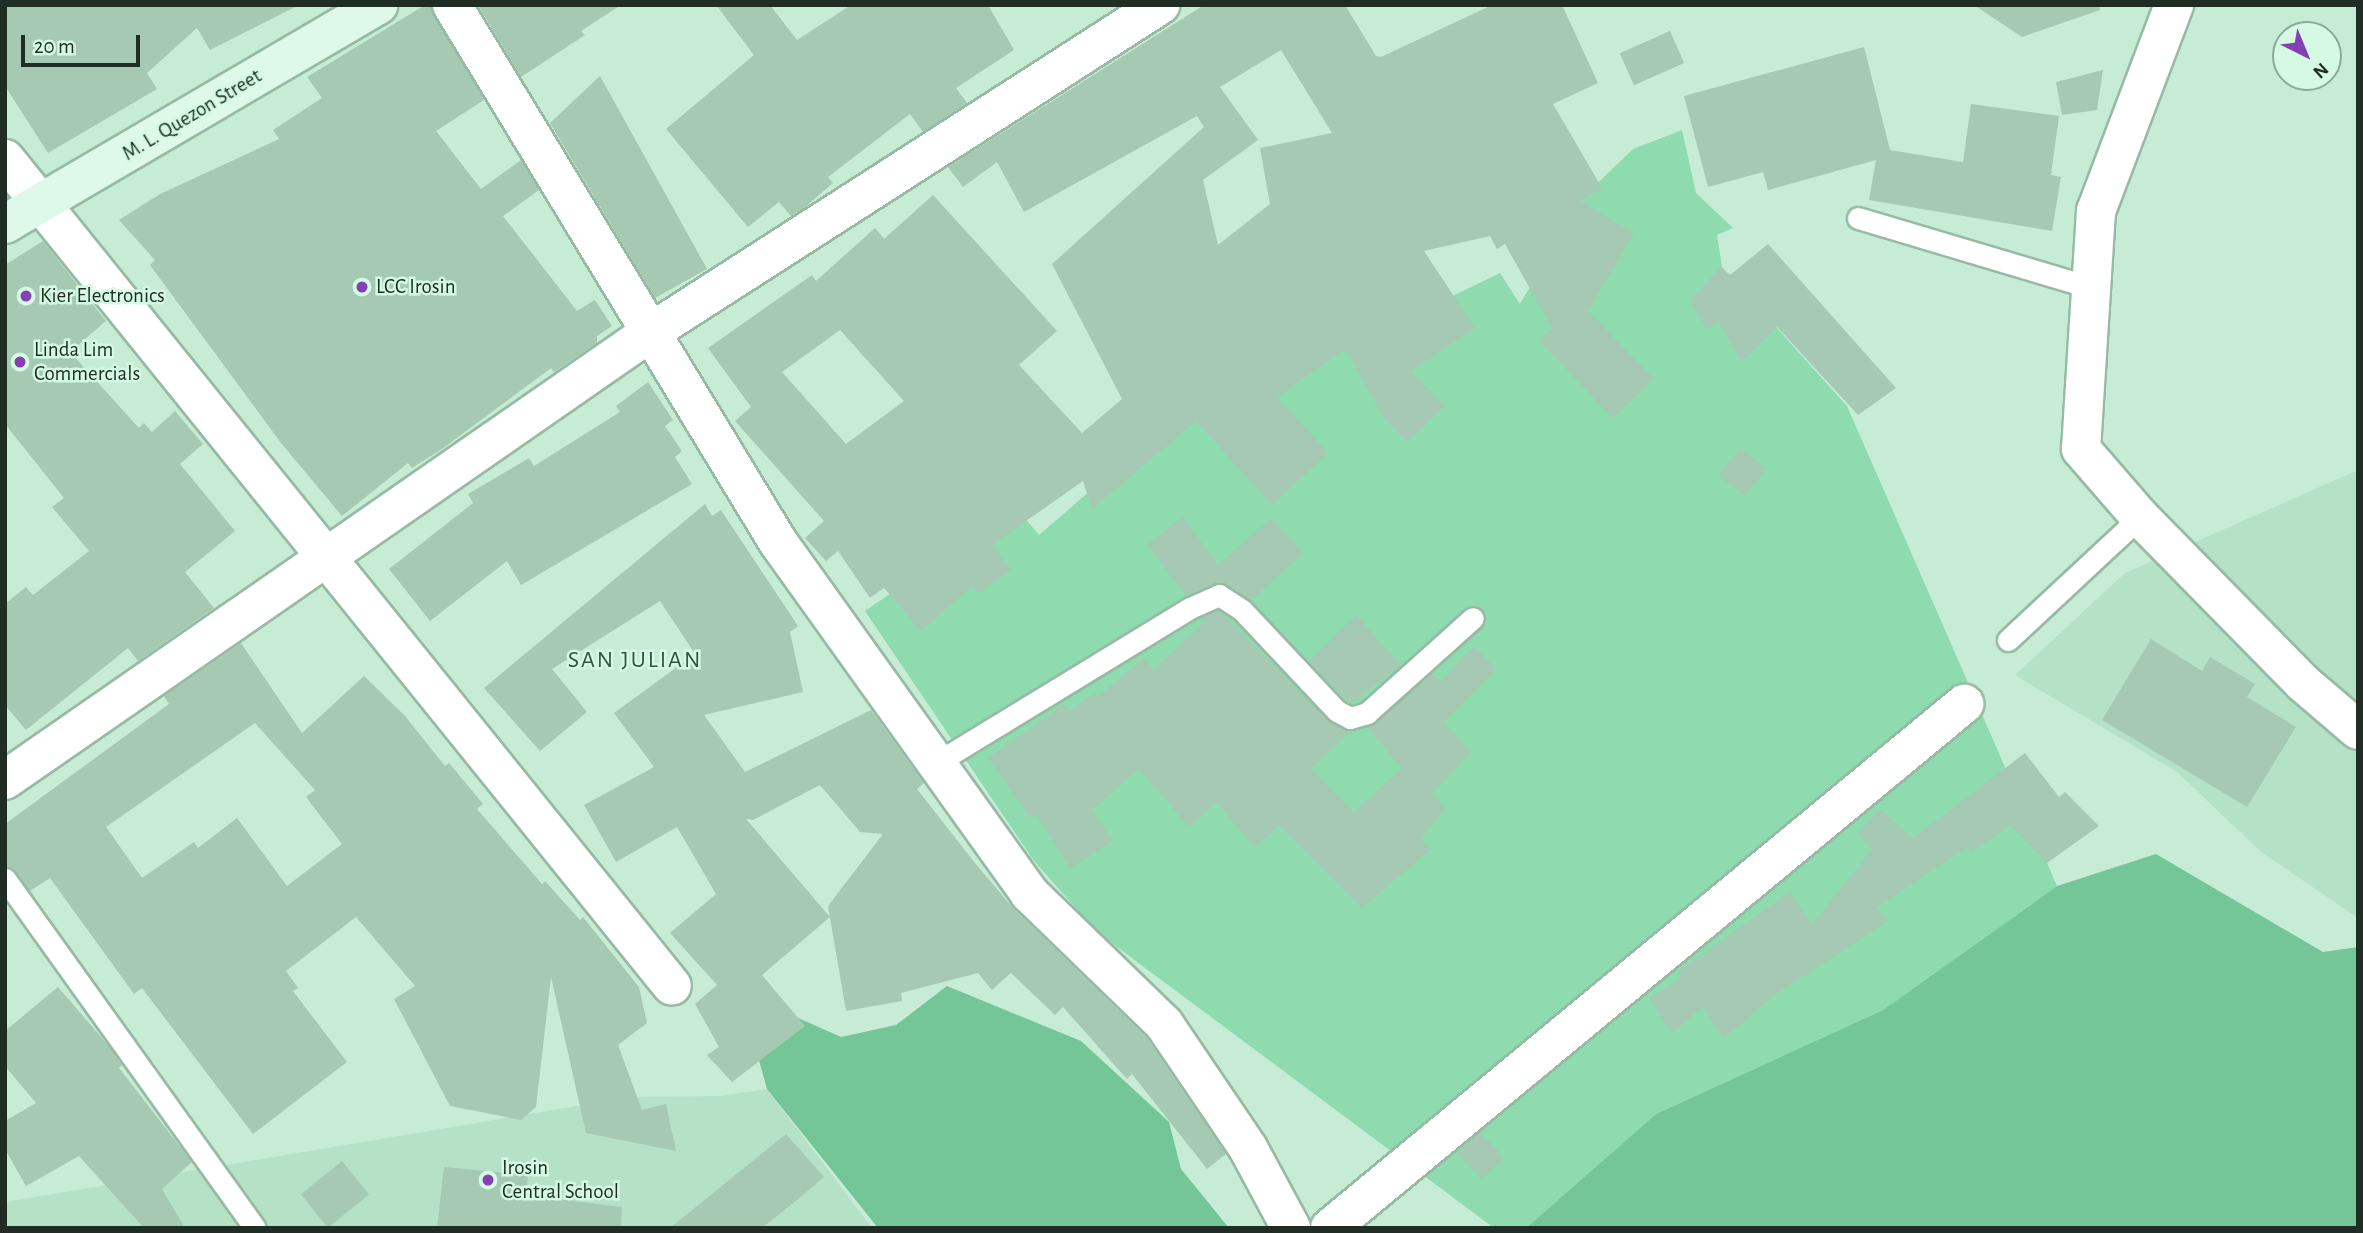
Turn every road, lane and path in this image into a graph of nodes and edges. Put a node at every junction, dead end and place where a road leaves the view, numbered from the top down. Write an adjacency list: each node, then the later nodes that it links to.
1 (378, 5): 6 (main road, M. L. Quezon Street)
2 (452, 5): 10 (street)
3 (1160, 5): 10 (street)
4 (2174, 5): 9 (street)
5 (5, 159): 6 (street)
6 (41, 203): 8 (main road, M. L. Quezon Street); 12 (street)
7 (1858, 218): 9 (lane)
8 (5, 224)
9 (2090, 287): 11 (street)
10 (648, 334): 12 (street); 17 (street)
11 (2140, 517): 14 (lane); 16 (street)
12 (324, 557): 18 (street); 20 (street)
13 (1473, 618): 17 (lane)
14 (2008, 640)
15 (1964, 704): 23 (street)
16 (2358, 730)
17 (936, 763): 22 (street)
18 (5, 780)
19 (5, 879): 21 (lane)
20 (672, 986)
21 (255, 1228)
22 (1291, 1228)
23 (1331, 1228)

